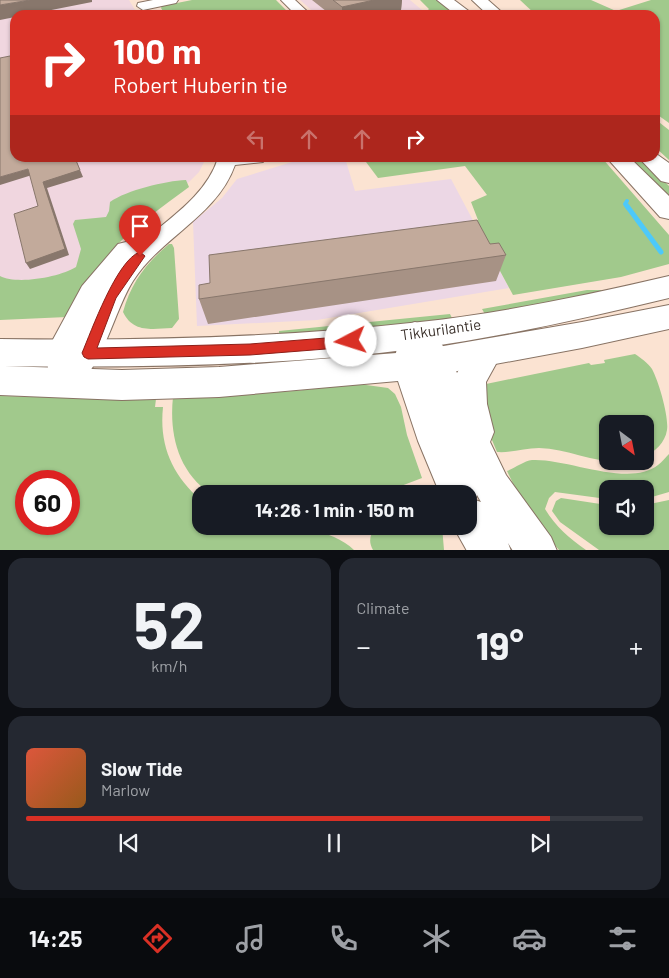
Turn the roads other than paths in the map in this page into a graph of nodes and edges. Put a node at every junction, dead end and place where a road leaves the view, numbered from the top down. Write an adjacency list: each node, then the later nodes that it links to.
1 (172, 0): 7 (street)
2 (287, 0): 8 (street)
3 (444, 0): 9 (main road)
4 (458, 0): 10 (main road)
5 (479, 0): 11 (main road)
6 (499, 0): 12 (main road)
7 (144, 7)
8 (298, 10)
9 (459, 10)
10 (469, 10)
11 (491, 10)
12 (509, 10)
13 (239, 162): 16 (street)
14 (622, 162): 18 (main road)
15 (654, 162): 17 (main road)
16 (226, 165): 26 (street)
17 (669, 176)
18 (643, 183): 19 (main road); 20 (main road)
19 (669, 211)
20 (669, 224)
21 (660, 289): 25 (main road, Tikkurilantie)
22 (669, 317): 24 (main road, Tikkurilantie)
23 (0, 352): 26 (main road, Tikkurilantie)
24 (486, 353): 25 (main road, Tikkurilantie); 28 (main road)
25 (420, 354): 26 (main road, Tikkurilantie); 28 (main road)
26 (70, 363): 27 (main road, Tikkurilantie)
27 (0, 380)
28 (472, 483): 31 (main road)
29 (477, 531): 30 (main road)
30 (492, 550)
31 (537, 550)

